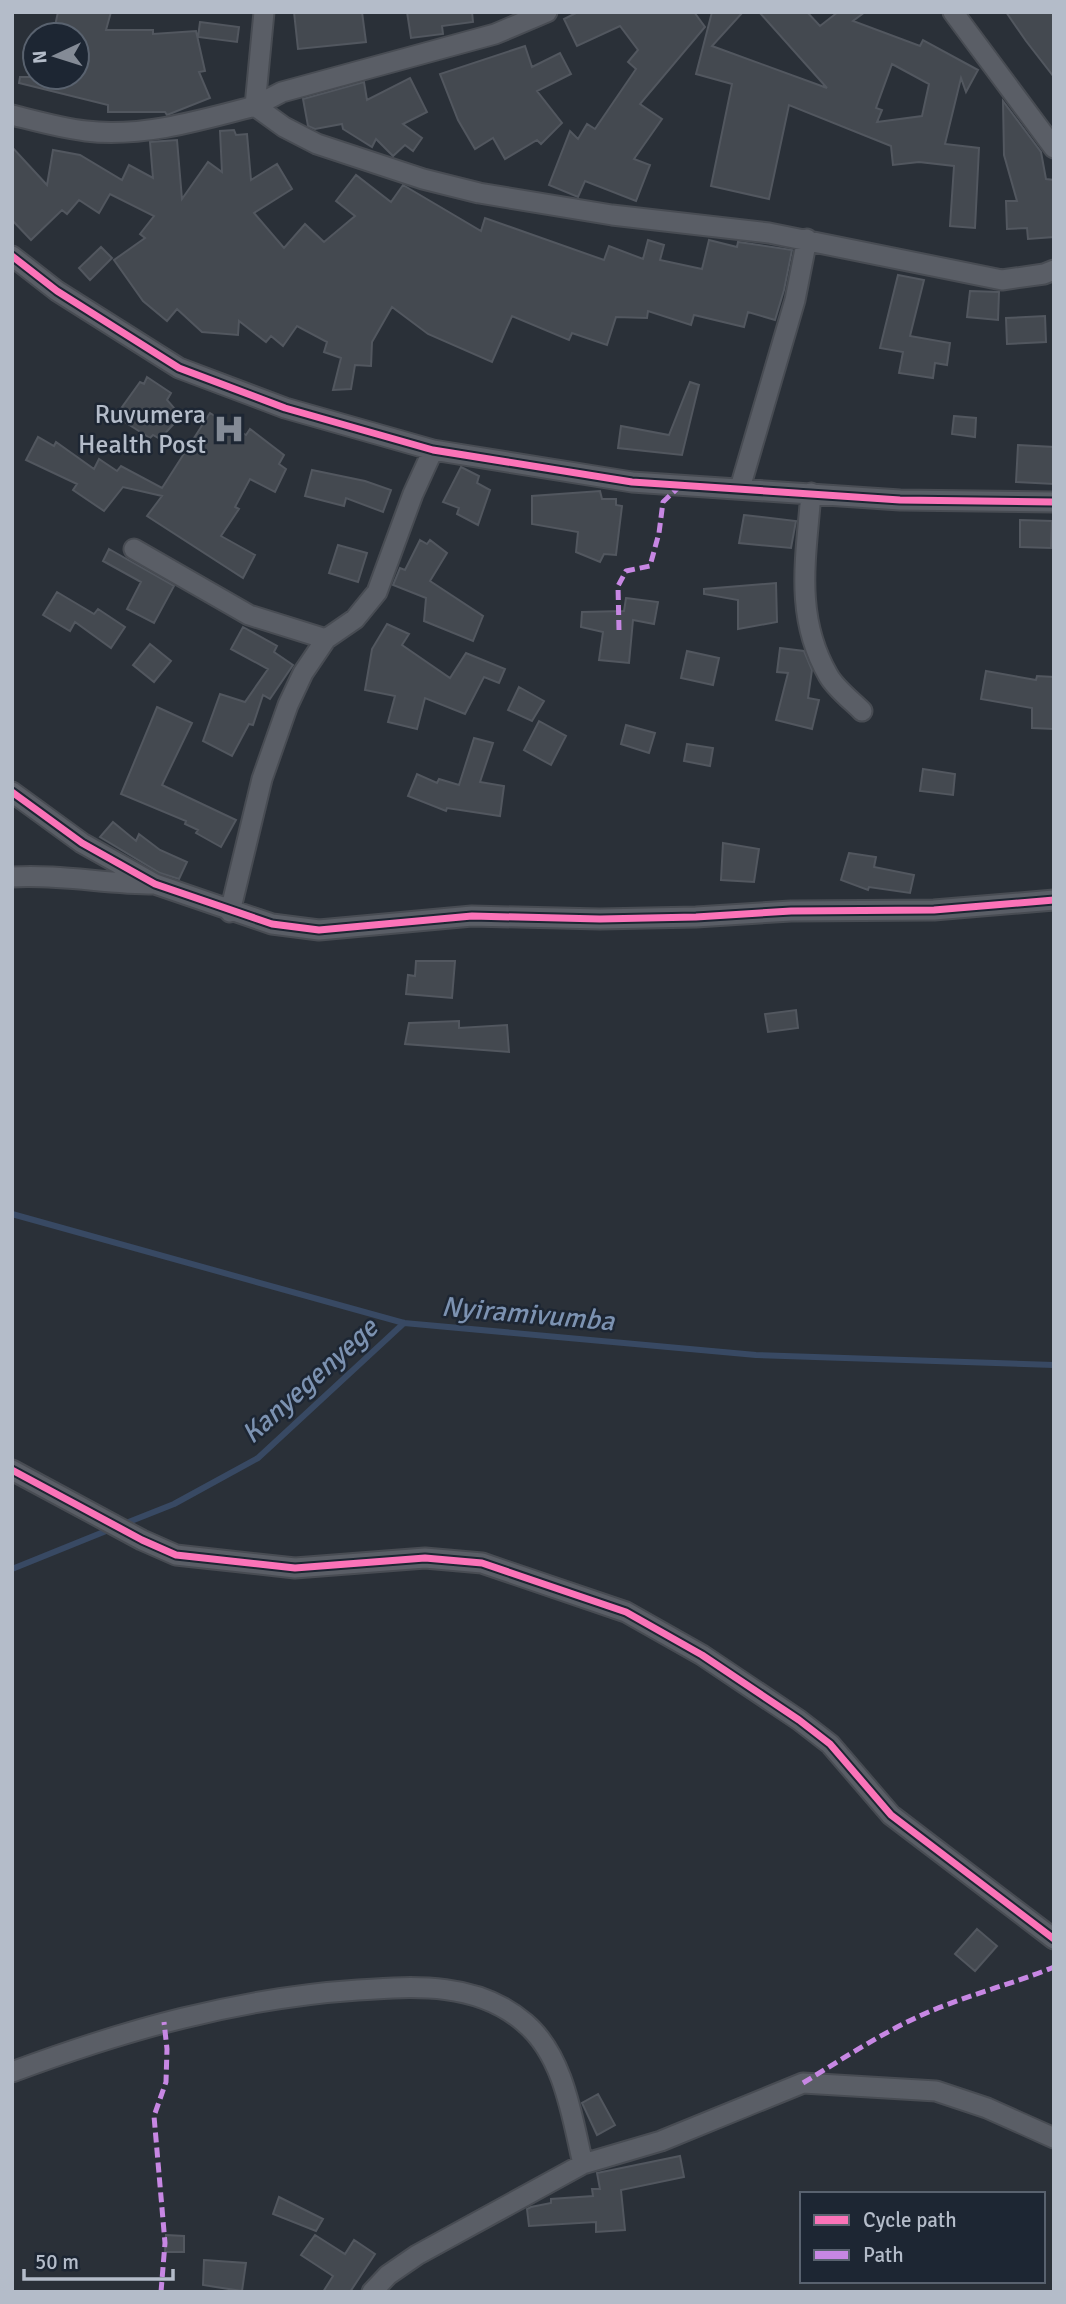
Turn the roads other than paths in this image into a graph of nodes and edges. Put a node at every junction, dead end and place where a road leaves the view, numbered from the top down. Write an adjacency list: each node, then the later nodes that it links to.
1 (264, 12): 4 (street)
2 (547, 12): 4 (street)
3 (953, 12): 6 (street)
4 (255, 106): 5 (street); 7 (street)
5 (12, 115)
6 (1054, 148)
7 (807, 239): 9 (street); 11 (street)
8 (12, 256): 10 (street)
9 (1054, 270)
10 (433, 450): 11 (street); 15 (street)
11 (740, 488): 12 (street)
12 (811, 493): 13 (street); 16 (street)
13 (1054, 502)
14 (134, 549): 15 (street)
15 (326, 639): 21 (street)
16 (862, 710)
17 (12, 792): 19 (street)
18 (12, 877): 19 (street)
19 (155, 884): 21 (street)
20 (1054, 900): 21 (street)
21 (230, 912)
22 (12, 1470): 23 (street)
23 (1054, 1939)
24 (12, 2072): 26 (street)
25 (1054, 2138): 26 (street)
26 (583, 2164): 27 (street)
27 (372, 2292)

